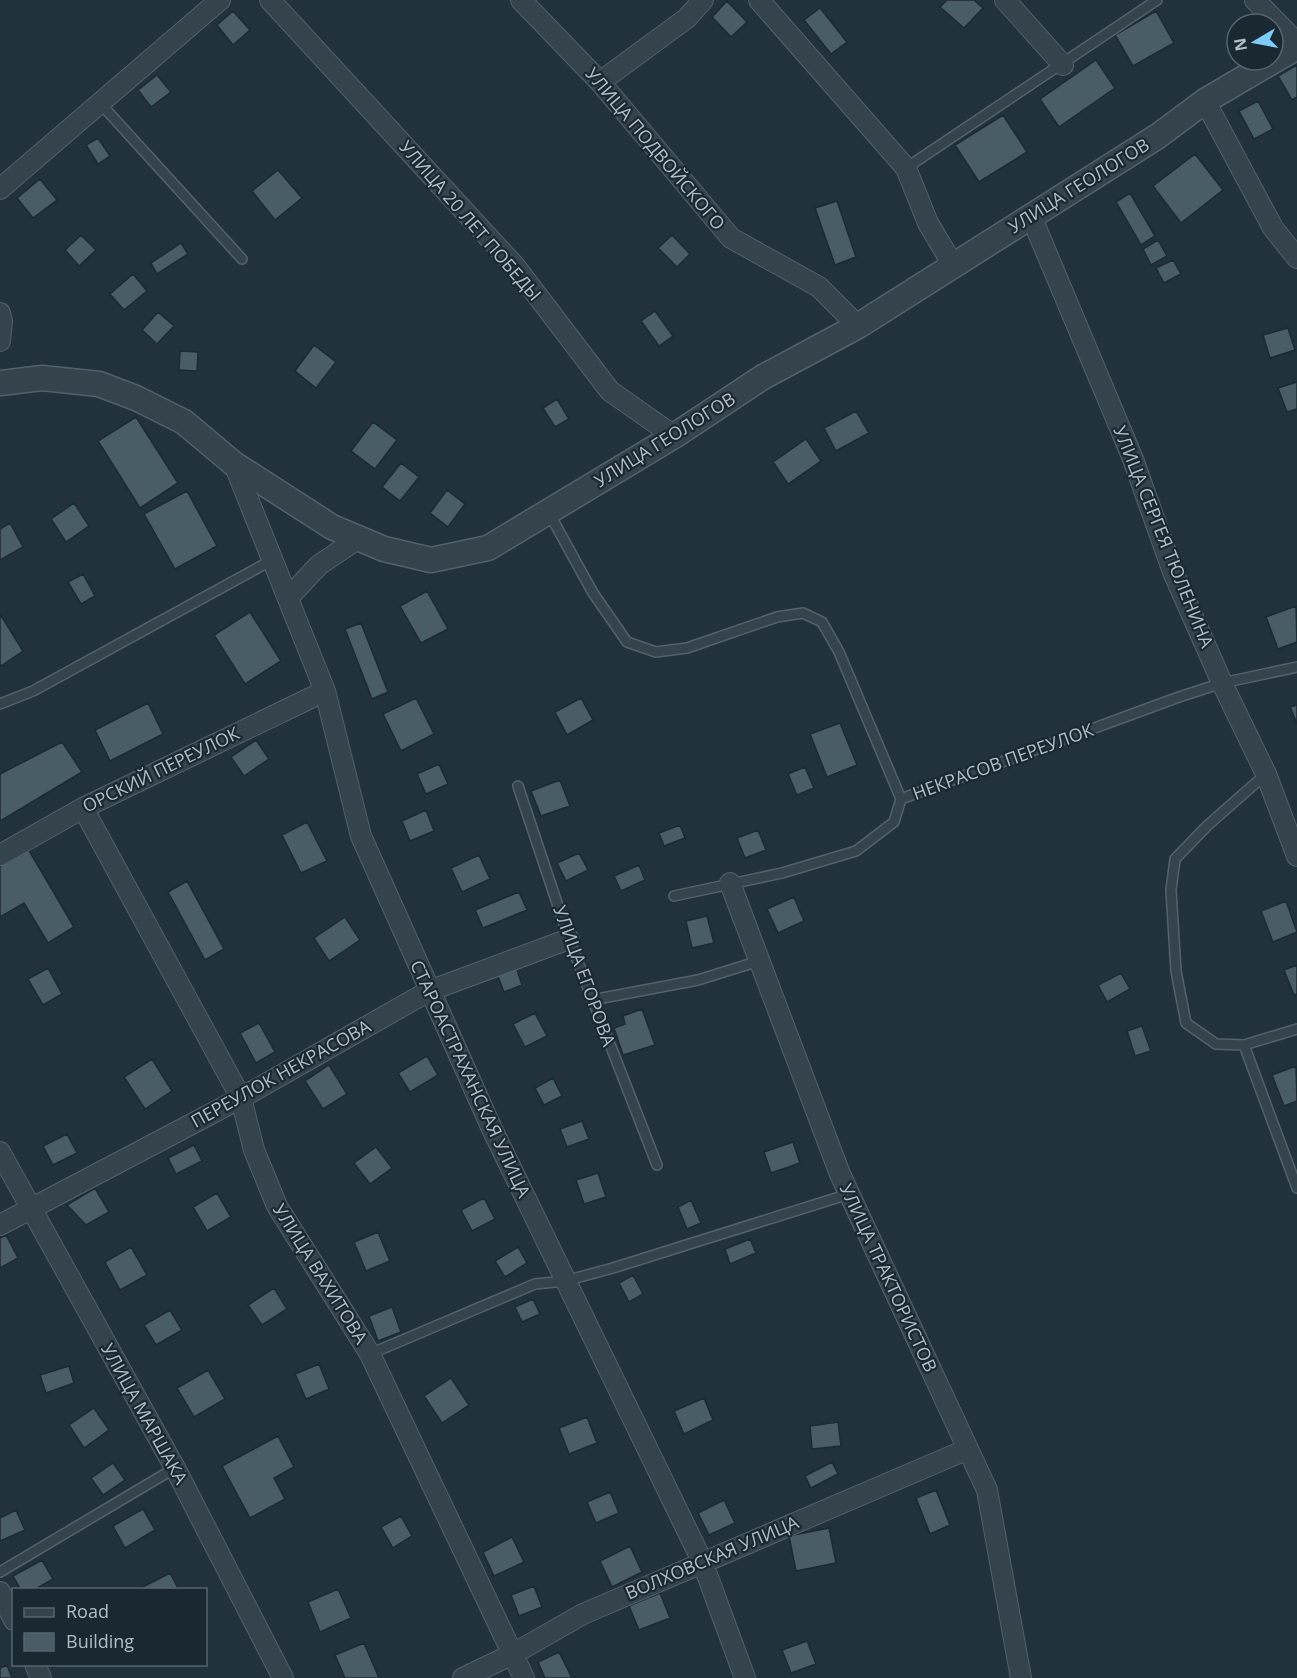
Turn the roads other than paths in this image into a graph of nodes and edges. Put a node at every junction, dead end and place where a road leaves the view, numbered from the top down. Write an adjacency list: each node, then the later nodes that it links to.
1 (220, 0): 13 (street)
2 (270, 0): 24 (street, УЛИЦА 20 ЛЕТ ПОБЕДЫ)
3 (522, 0): 11 (street, УЛИЦА ПОДВОЙСКОГО)
4 (703, 0): 11 (street)
5 (759, 0): 14 (street)
6 (1005, 0): 10 (street)
7 (1157, 0): 10 (lane)
8 (1255, 0): 9 (street)
9 (1297, 45): 12 (street, УЛИЦА ГЕОЛОГОВ)
10 (1063, 65): 14 (lane)
11 (600, 82): 21 (street, УЛИЦА ПОДВОЙСКОГО)
12 (1205, 101): 16 (street, УЛИЦА ГЕОЛОГОВ); 17 (street)
13 (100, 103): 15 (street); 18 (lane)
14 (906, 168): 19 (street)
15 (0, 189)
16 (1031, 216): 19 (street, УЛИЦА ГЕОЛОГОВ); 31 (street, УЛИЦА СЕРГЕЯ ТЮЛЕНИНА)
17 (1297, 258)
18 (242, 259)
19 (953, 265): 21 (street, УЛИЦА ГЕОЛОГОВ)
20 (0, 313): 22 (street)
21 (858, 326): 24 (street, УЛИЦА ГЕОЛОГОВ)
22 (0, 341)
23 (0, 382): 25 (street, УЛИЦА ГЕОЛОГОВ)
24 (674, 436): 26 (street, УЛИЦА ГЕОЛОГОВ)
25 (234, 464): 27 (street, УЛИЦА ГЕОЛОГОВ); 28 (street, СТАРОАСТРАХАНСКАЯ УЛИЦА)
26 (549, 512): 27 (street, УЛИЦА ГЕОЛОГОВ); 36 (lane)
27 (359, 538): 29 (street)
28 (274, 559): 29 (street, СТАРОАСТРАХАНСКАЯ УЛИЦА); 33 (lane)
29 (289, 597): 32 (street, СТАРОАСТРАХАНСКАЯ УЛИЦА)
30 (1297, 666): 31 (lane, НЕКРАСОВ ПЕРЕУЛОК)
31 (1222, 683): 34 (street, УЛИЦА СЕРГЕЯ ТЮЛЕНИНА); 36 (lane, НЕКРАСОВ ПЕРЕУЛОК)
32 (325, 691): 37 (street, ОРСКИЙ ПЕРЕУЛОК); 44 (street, СТАРОАСТРАХАНСКАЯ УЛИЦА)
33 (0, 704)
34 (1266, 774): 39 (street, УЛИЦА СЕРГЕЯ ТЮЛЕНИНА); 47 (lane)
35 (518, 786): 42 (lane, УЛИЦА ЕГОРОВА)
36 (901, 799): 40 (lane, НЕКРАСОВ ПЕРЕУЛОК)
37 (83, 808): 38 (street, ОРСКИЙ ПЕРЕУЛОК); 48 (street, УЛИЦА ВАХИТОВА)
38 (0, 855)
39 (1297, 856)
40 (730, 883): 41 (lane, НЕКРАСОВ ПЕРЕУЛОК); 43 (street, УЛИЦА ТРАКТОРИСТОВ)
41 (674, 896)
42 (569, 939): 44 (street, ПЕРЕУЛОК НЕКРАСОВА); 45 (lane, УЛИЦА ЕГОРОВА)
43 (759, 961): 45 (lane); 52 (street, УЛИЦА ТРАКТОРИСТОВ)
44 (429, 991): 48 (street, ПЕРЕУЛОК НЕКРАСОВА); 55 (street, СТАРОАСТРАХАНСКАЯ УЛИЦА)
45 (592, 1000): 50 (lane, УЛИЦА ЕГОРОВА)
46 (1297, 1029): 47 (lane)
47 (1244, 1045): 51 (lane)
48 (241, 1098): 53 (street, ПЕРЕУЛОК НЕКРАСОВА); 56 (street, УЛИЦА ВАХИТОВА)
49 (0, 1152): 53 (street, УЛИЦА МАРШАКА)
50 (657, 1165)
51 (1297, 1188)
52 (849, 1194): 55 (lane); 57 (street, УЛИЦА ТРАКТОРИСТОВ)
53 (32, 1210): 54 (street, ПЕРЕУЛОК НЕКРАСОВА); 58 (street, УЛИЦА МАРШАКА)
54 (0, 1225)
55 (565, 1281): 56 (lane); 59 (street, СТАРОАСТРАХАНСКАЯ УЛИЦА)
56 (370, 1354): 63 (street, УЛИЦА ВАХИТОВА)
57 (968, 1449): 59 (street, ВОЛХОВСКАЯ УЛИЦА); 68 (street, УЛИЦА ТРАКТОРИСТОВ)
58 (175, 1468): 60 (lane); 64 (street, УЛИЦА МАРШАКА)
59 (702, 1561): 63 (street, ВОЛХОВСКАЯ УЛИЦА); 67 (street, СТАРОАСТРАХАНСКАЯ УЛИЦА)
60 (0, 1572)
61 (0, 1592): 62 (street)
62 (12, 1616)
63 (513, 1654): 65 (street, ВОЛХОВСКАЯ УЛИЦА); 66 (street, УЛИЦА ВАХИТОВА)
64 (283, 1678)
65 (463, 1678)
66 (524, 1678)
67 (746, 1678)
68 (1021, 1678)

